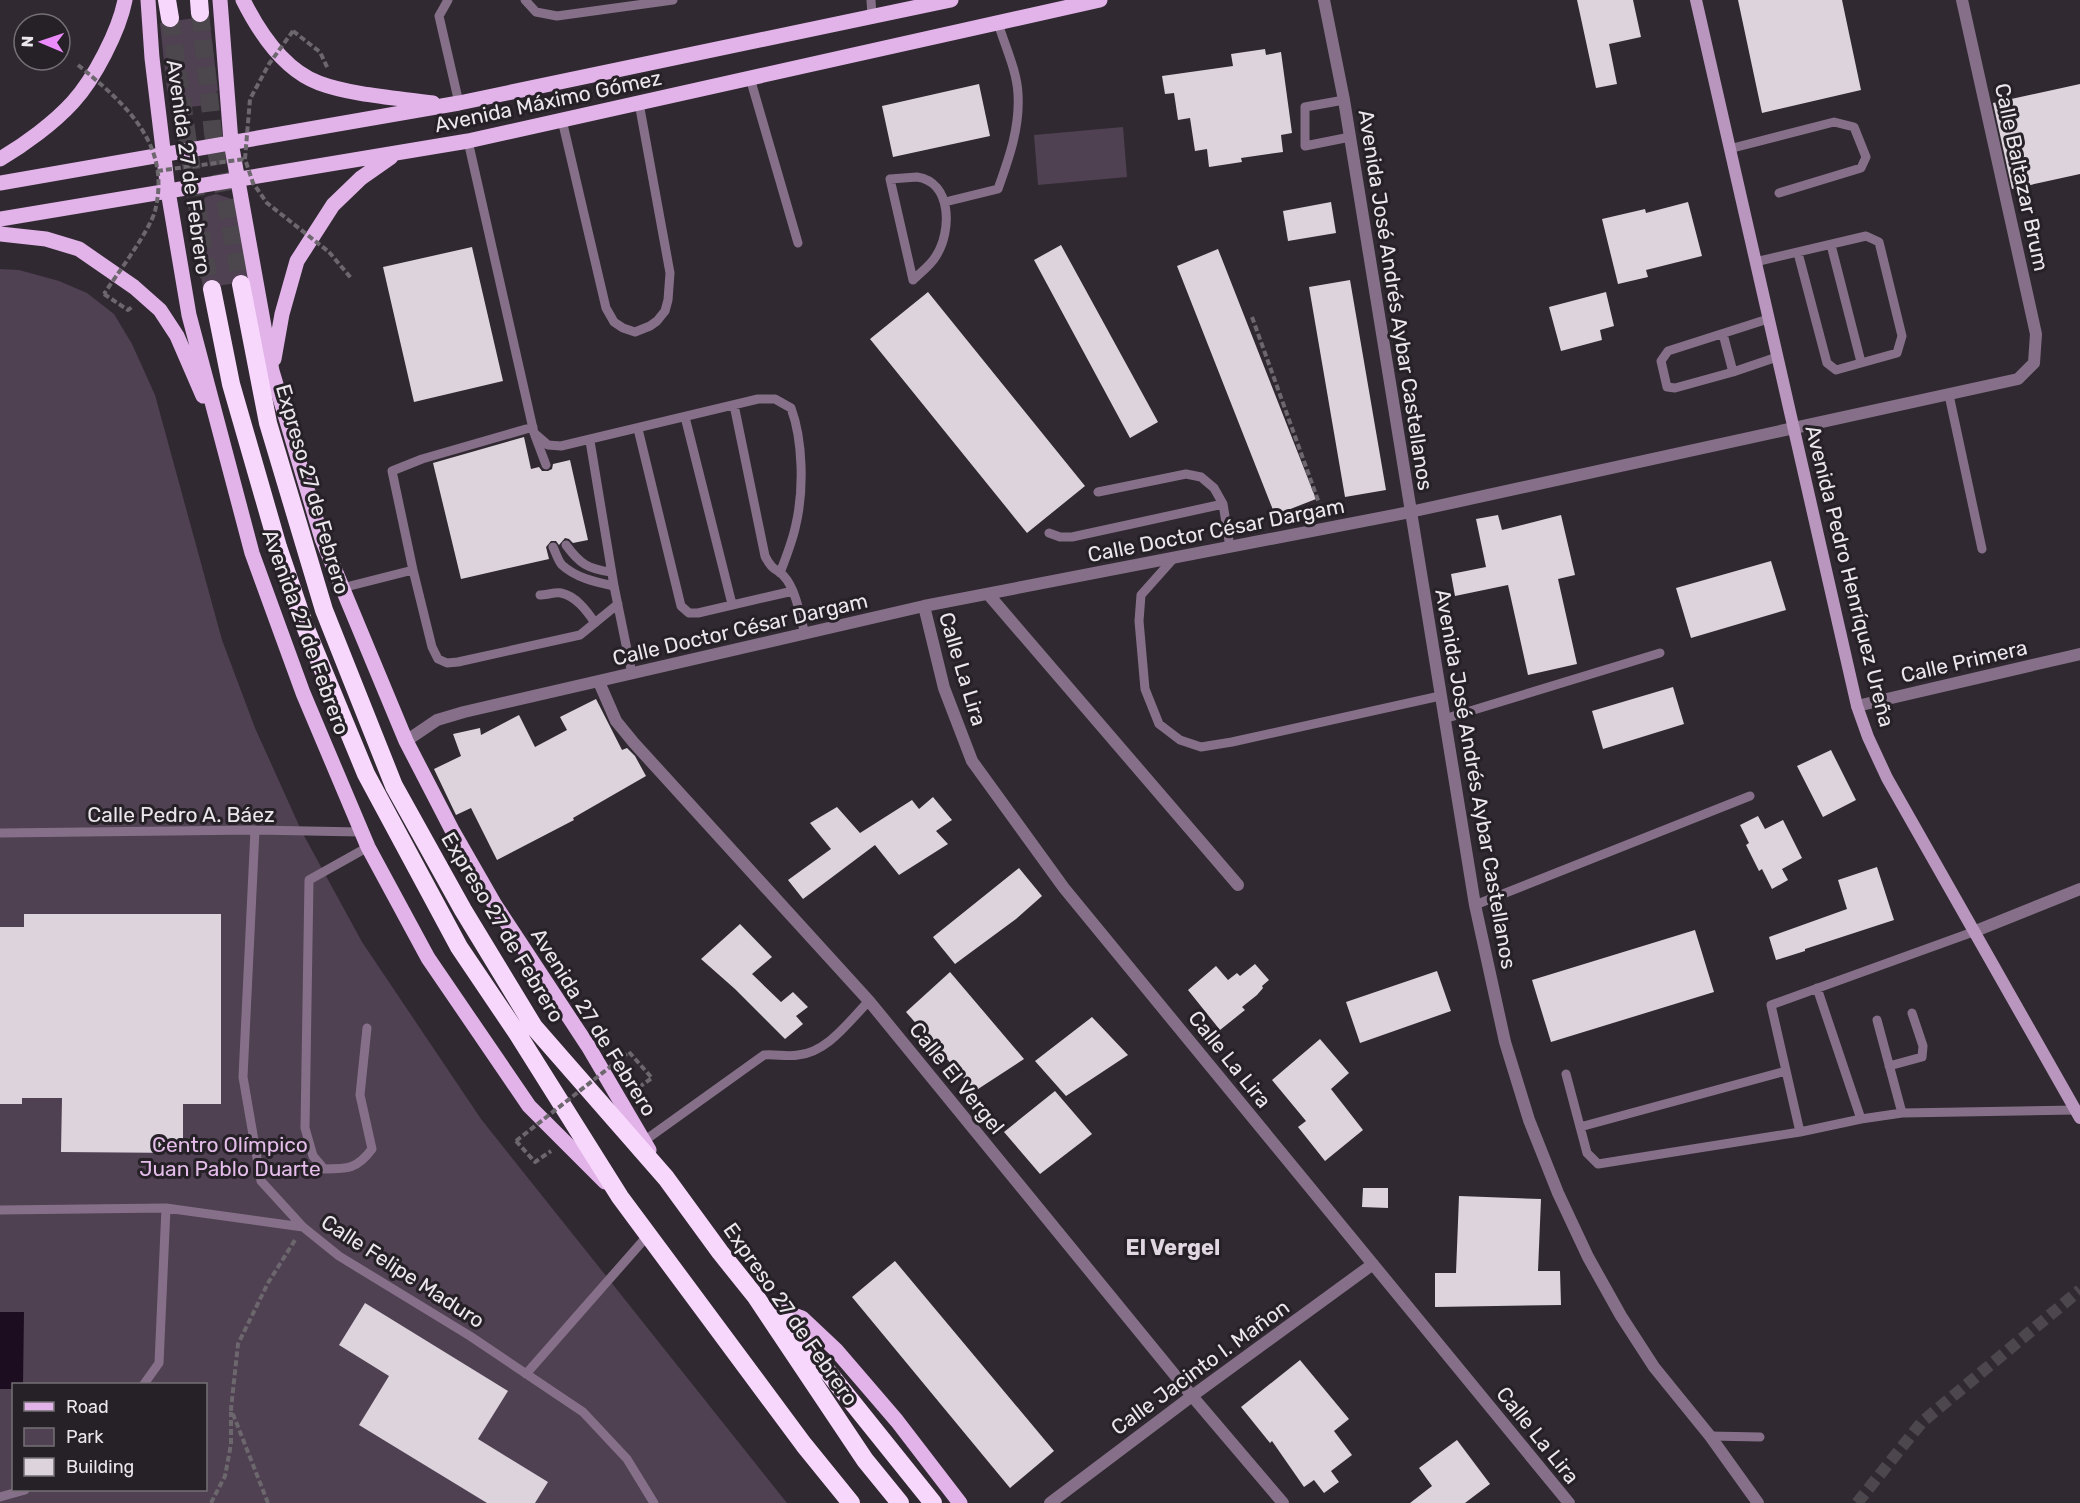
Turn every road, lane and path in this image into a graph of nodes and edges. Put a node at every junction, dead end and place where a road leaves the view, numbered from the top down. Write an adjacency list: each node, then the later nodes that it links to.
1 (125, 0): 29 (main road)
2 (148, 0): 27 (main road, Avenida 27 de Febrero)
3 (220, 0): 25 (main road, Avenida 27 de Febrero)
4 (243, 0): 21 (main road)
5 (448, 0): 21 (lane)
6 (525, 0): 7 (lane)
7 (673, 0)
8 (872, 0): 14 (lane)
9 (951, 0): 14 (main road, Avenida Máximo Gómez)
10 (1100, 0): 15 (main road, Avenida Máximo Gómez)
11 (1323, 0): 19 (street, Avenida José Andrés Aybar Castellanos)
12 (1696, 0): 26 (main road, Avenida Pedro Henríquez Ureña)
13 (1962, 0): 52 (street, Calle Baltazar Brum)
14 (872, 17): 21 (main road, Avenida Máximo Gómez)
15 (998, 23): 18 (main road, Avenida Máximo Gómez); 36 (lane)
16 (320, 52): 30 (path, bridge)
17 (78, 65): 31 (path, bridge)
18 (750, 78): 20 (main road, Avenida Máximo Gómez); 39 (lane)
19 (1344, 100): 23 (street, Avenida José Andrés Aybar Castellanos); 23 (lane)
20 (639, 103): 22 (main road, Avenida Máximo Gómez); 22 (lane)
21 (452, 104): 25 (main road, Avenida Máximo Gómez)
22 (562, 120): 24 (main road, Avenida Máximo Gómez)
23 (1350, 137): 66 (street, Avenida José Andrés Aybar Castellanos)
24 (468, 141): 28 (main road, Avenida Máximo Gómez); 60 (lane)
25 (231, 142): 27 (main road, Avenida Máximo Gómez); 32 (main road, Avenida 27 de Febrero)
26 (1729, 149): 35 (lane); 42 (main road, Avenida Pedro Henríquez Ureña)
27 (164, 153): 33 (main road, Avenida Máximo Gómez); 34 (main road, Avenida 27 de Febrero)
28 (397, 153): 32 (main road, Avenida Máximo Gómez); 53 (main road)
29 (0, 159)
30 (245, 159): 31 (path, bridge); 43 (path, bridge)
31 (157, 171): 46 (path, bridge)
32 (239, 180): 34 (main road, Avenida Máximo Gómez); 53 (main road, Avenida 27 de Febrero)
33 (0, 183)
34 (168, 191): 37 (main road, Avenida Máximo Gómez); 62 (main road, Avenida 27 de Febrero)
35 (1779, 193)
36 (945, 202): 36 (lane)
37 (0, 219)
38 (0, 234): 62 (main road)
39 (798, 243)
40 (1831, 245): 41 (lane); 51 (lane); 51 (lane)
41 (1798, 253): 42 (lane); 51 (lane)
42 (1755, 262): 48 (main road, Avenida Pedro Henríquez Ureña)
43 (351, 279)
44 (242, 284): 120 (highway, Expreso 27 de Febrero)
45 (212, 289): 121 (highway, Expreso 27 de Febrero)
46 (128, 310)
47 (1252, 317): 67 (path)
48 (1768, 319): 49 (lane); 50 (main road, Avenida Pedro Henríquez Ureña)
49 (1723, 334): 54 (lane); 54 (lane)
50 (1777, 357): 54 (lane); 58 (main road, Avenida Pedro Henríquez Ureña)
51 (1861, 362)
52 (2034, 363): 55 (street, Calle Doctor César Dargam)
53 (272, 370): 78 (main road, Avenida 27 de Febrero)
54 (1733, 372)
55 (1948, 395): 58 (street, Calle Doctor César Dargam); 72 (lane)
56 (734, 405): 57 (lane); 76 (lane); 76 (lane)
57 (685, 417): 59 (lane); 83 (lane)
58 (1794, 428): 66 (street, Calle Doctor César Dargam); 92 (main road, Avenida Pedro Henríquez Ureña)
59 (638, 429): 61 (lane); 83 (lane)
60 (533, 430): 61 (lane); 63 (lane); 74 (lane)
61 (590, 441): 75 (lane)
62 (223, 443): 97 (main road, Avenida 27 de Febrero)
63 (546, 465)
64 (1098, 492): 65 (lane)
65 (1222, 504): 68 (lane); 71 (lane)
66 (1410, 512): 67 (street, Calle Doctor César Dargam); 91 (street, Avenida José Andrés Aybar Castellanos)
67 (1328, 528): 71 (street, Calle Doctor César Dargam)
68 (1049, 533)
69 (566, 545): 75 (lane)
70 (553, 547): 77 (lane)
71 (1230, 547): 73 (street, Calle Doctor César Dargam)
72 (1982, 549)
73 (1174, 558): 80 (street, Calle Doctor César Dargam); 91 (lane)
74 (413, 570): 78 (lane); 85 (lane)
75 (611, 572): 77 (lane)
76 (780, 573): 79 (lane)
77 (614, 586): 82 (lane)
78 (342, 588): 94 (main road, Avenida 27 de Febrero)
79 (793, 591): 83 (lane); 86 (lane)
80 (988, 594): 84 (street, Calle Doctor César Dargam); 100 (street)
81 (540, 595): 85 (lane)
82 (618, 604): 85 (lane); 89 (lane)
83 (732, 604)
84 (924, 606): 86 (street, Calle Doctor César Dargam); 126 (street, Calle La Lira)
85 (595, 623)
86 (805, 634): 89 (street, Calle Doctor César Dargam)
87 (1660, 653): 93 (lane)
88 (2080, 654): 92 (street, Calle Primera)
89 (632, 674): 90 (street, Calle Doctor César Dargam)
90 (598, 681): 94 (street, Calle Doctor César Dargam); 105 (street, Calle El Vergel)
91 (1440, 696): 93 (street, Avenida José Andrés Aybar Castellanos)
92 (1857, 706): 103 (main road, Avenida Pedro Henríquez Ureña)
93 (1444, 719): 102 (street, Avenida José Andrés Aybar Castellanos)
94 (406, 741): 118 (main road, Avenida 27 de Febrero)
95 (1750, 796): 102 (lane)
96 (255, 830): 97 (lane, Calle Pedro A. Báez); 98 (lane, Calle Pedro A. Báez); 124 (lane, Calle Felipe Maduro)
97 (361, 832): 99 (main road, Avenida 27 de Febrero)
98 (0, 833)
99 (368, 847): 108 (lane); 121 (main road, Avenida 27 de Febrero)
100 (1238, 885)
101 (2080, 889): 103 (street)
102 (1475, 905): 133 (street, Avenida José Andrés Aybar Castellanos)
103 (1973, 932): 104 (lane); 114 (main road, Avenida Pedro Henríquez Ureña)
104 (1817, 988): 110 (lane); 115 (lane)
105 (869, 1001): 118 (lane); 131 (street, Calle El Vergel)
106 (1912, 1012): 109 (lane)
107 (1877, 1020): 109 (lane)
108 (367, 1028)
109 (1890, 1066): 113 (lane)
110 (1786, 1071): 116 (lane); 117 (lane)
111 (1566, 1074): 116 (lane)
112 (652, 1078): 119 (path, bridge)
113 (1902, 1113): 114 (lane); 115 (lane)
114 (2078, 1114)
115 (1861, 1119): 117 (lane)
116 (1581, 1127): 117 (lane)
117 (1800, 1132)
118 (644, 1141): 120 (main road, Avenida 27 de Febrero)
119 (535, 1162)
120 (666, 1178): 127 (highway, Expreso 27 de Febrero)
121 (620, 1197): 125 (highway, Expreso 27 de Febrero)
122 (166, 1208): 123 (lane); 124 (lane); 130 (lane)
123 (0, 1210)
124 (303, 1227): 129 (lane, Calle Felipe Maduro); 132 (path)
125 (649, 1234): 129 (lane); 140 (highway, Expreso 27 de Febrero)
126 (1373, 1264): 131 (street, Calle Jacinto I. Mañon); 146 (street, Calle La Lira)
127 (756, 1297): 128 (main road); 141 (highway, Expreso 27 de Febrero)
128 (779, 1311): 142 (highway); 143 (main road)
129 (526, 1374): 139 (lane, Calle Felipe Maduro)
130 (145, 1383)
131 (1192, 1396): 144 (street, Calle Jacinto I. Mañon); 145 (street, Calle El Vergel)
132 (231, 1409): 137 (path); 138 (path)
133 (1710, 1436): 134 (lane); 147 (street, Avenida José Andrés Aybar Castellanos)
134 (1760, 1437)
135 (21, 1491): 136 (lane)
136 (0, 1497)
137 (211, 1503)
138 (268, 1503)
139 (654, 1503)
140 (851, 1503)
141 (900, 1503)
142 (933, 1503)
143 (960, 1503)
144 (1050, 1503)
145 (1283, 1503)
146 (1569, 1503)
147 (1758, 1503)

